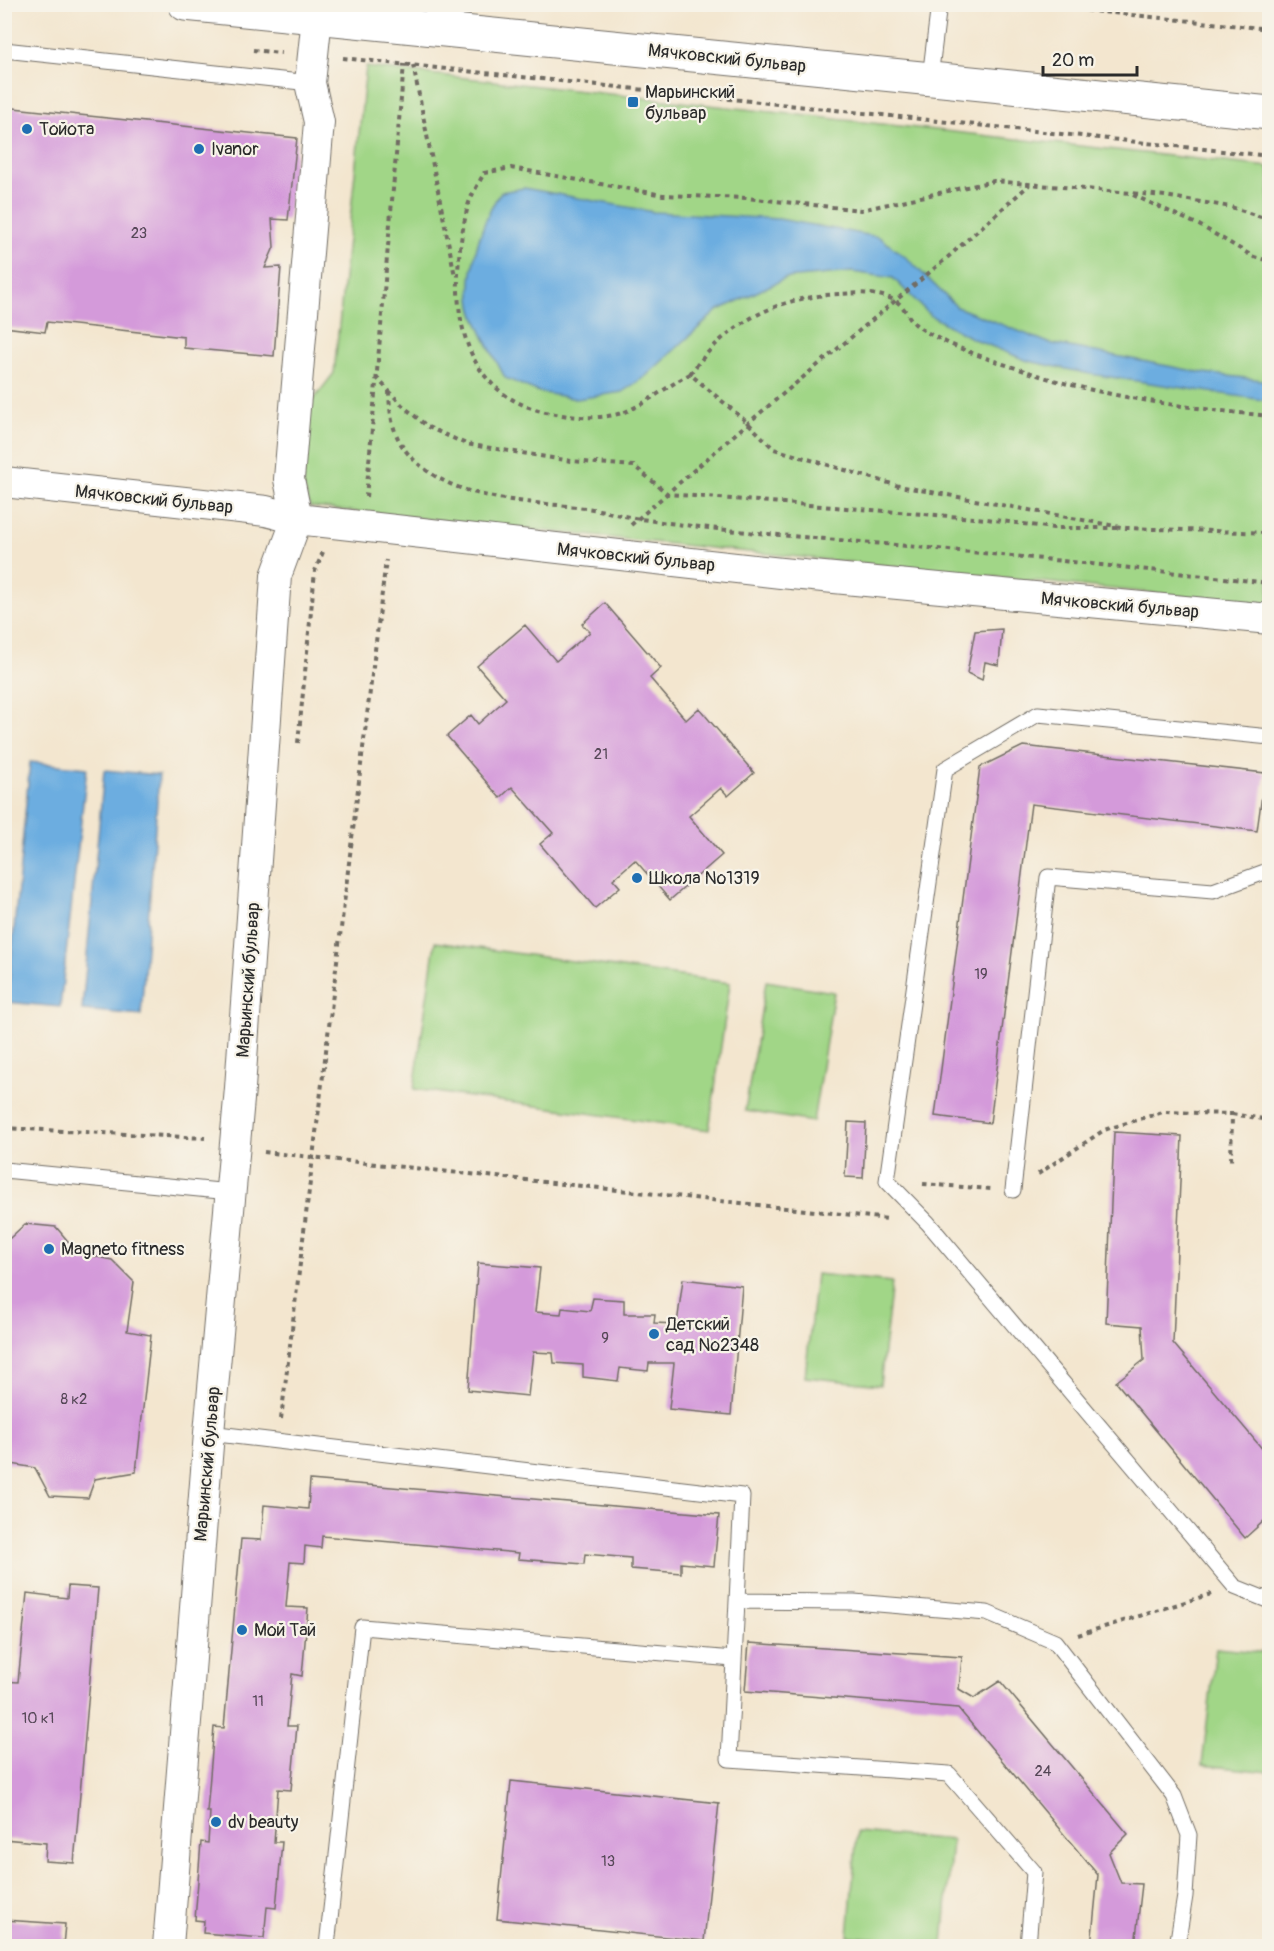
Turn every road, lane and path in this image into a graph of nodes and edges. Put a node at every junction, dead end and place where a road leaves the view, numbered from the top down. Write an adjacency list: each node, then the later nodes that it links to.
1 (185, 4): 5 (street, Мячковский бульвар)
2 (939, 4): 12 (lane)
3 (1024, 4): 6 (path)
4 (354, 13): 5 (street, Мячковский бульвар); 12 (street, Мячковский бульвар)
5 (317, 17): 11 (street)
6 (1269, 29)
7 (243, 49): 11 (path)
8 (4, 50): 11 (lane)
9 (404, 64): 10 (path); 11 (path); 22 (path)
10 (413, 65): 14 (path); 19 (path)
11 (311, 70): 28 (street)
12 (930, 78): 13 (street, Мячковский бульвар)
13 (1269, 113)
14 (1269, 156)
15 (1029, 185): 16 (path); 19 (path); 20 (path)
16 (1129, 193): 17 (path); 18 (path)
17 (1269, 220)
18 (1269, 261)
19 (456, 280): 21 (path)
20 (896, 300): 21 (path); 24 (path); 25 (path)
21 (690, 374): 25 (path)
22 (376, 377): 23 (path); 30 (path)
23 (389, 391): 27 (path); 29 (path)
24 (1269, 416)
25 (748, 423): 27 (path); 31 (path)
26 (4, 482): 28 (street, Мячковский бульвар)
27 (668, 494): 29 (path); 31 (path)
28 (297, 519): 30 (street, Мячковский бульвар); 42 (street, Марьинский бульвар)
29 (638, 519): 32 (path); 35 (path)
30 (363, 526): 36 (street, Мячковский бульвар)
31 (1135, 528): 33 (path)
32 (626, 529)
33 (1269, 533)
34 (386, 559): 43 (path)
35 (1269, 583)
36 (1269, 619)
37 (1269, 736): 46 (lane)
38 (1269, 870): 47 (lane)
39 (1232, 1114): 40 (path); 44 (path); 47 (path)
40 (1269, 1120)
41 (4, 1128): 42 (path)
42 (234, 1150): 43 (path); 48 (street, Марьинский бульвар)
43 (315, 1157): 49 (path); 51 (path)
44 (1231, 1165)
45 (4, 1170): 48 (lane)
46 (887, 1181): 47 (path); 49 (lane)
47 (1013, 1190)
48 (230, 1192): 50 (street, Марьинский бульвар)
49 (928, 1223): 52 (lane)
50 (209, 1433): 51 (lane); 57 (street, Марьинский бульвар)
51 (279, 1441): 53 (lane)
52 (1235, 1587): 54 (lane); 55 (path)
53 (737, 1601): 55 (lane); 56 (lane)
54 (1269, 1601)
55 (1055, 1642): 60 (lane)
56 (734, 1659): 58 (lane); 59 (lane)
57 (168, 1947)
58 (327, 1947)
59 (1028, 1947)
60 (1177, 1947)

